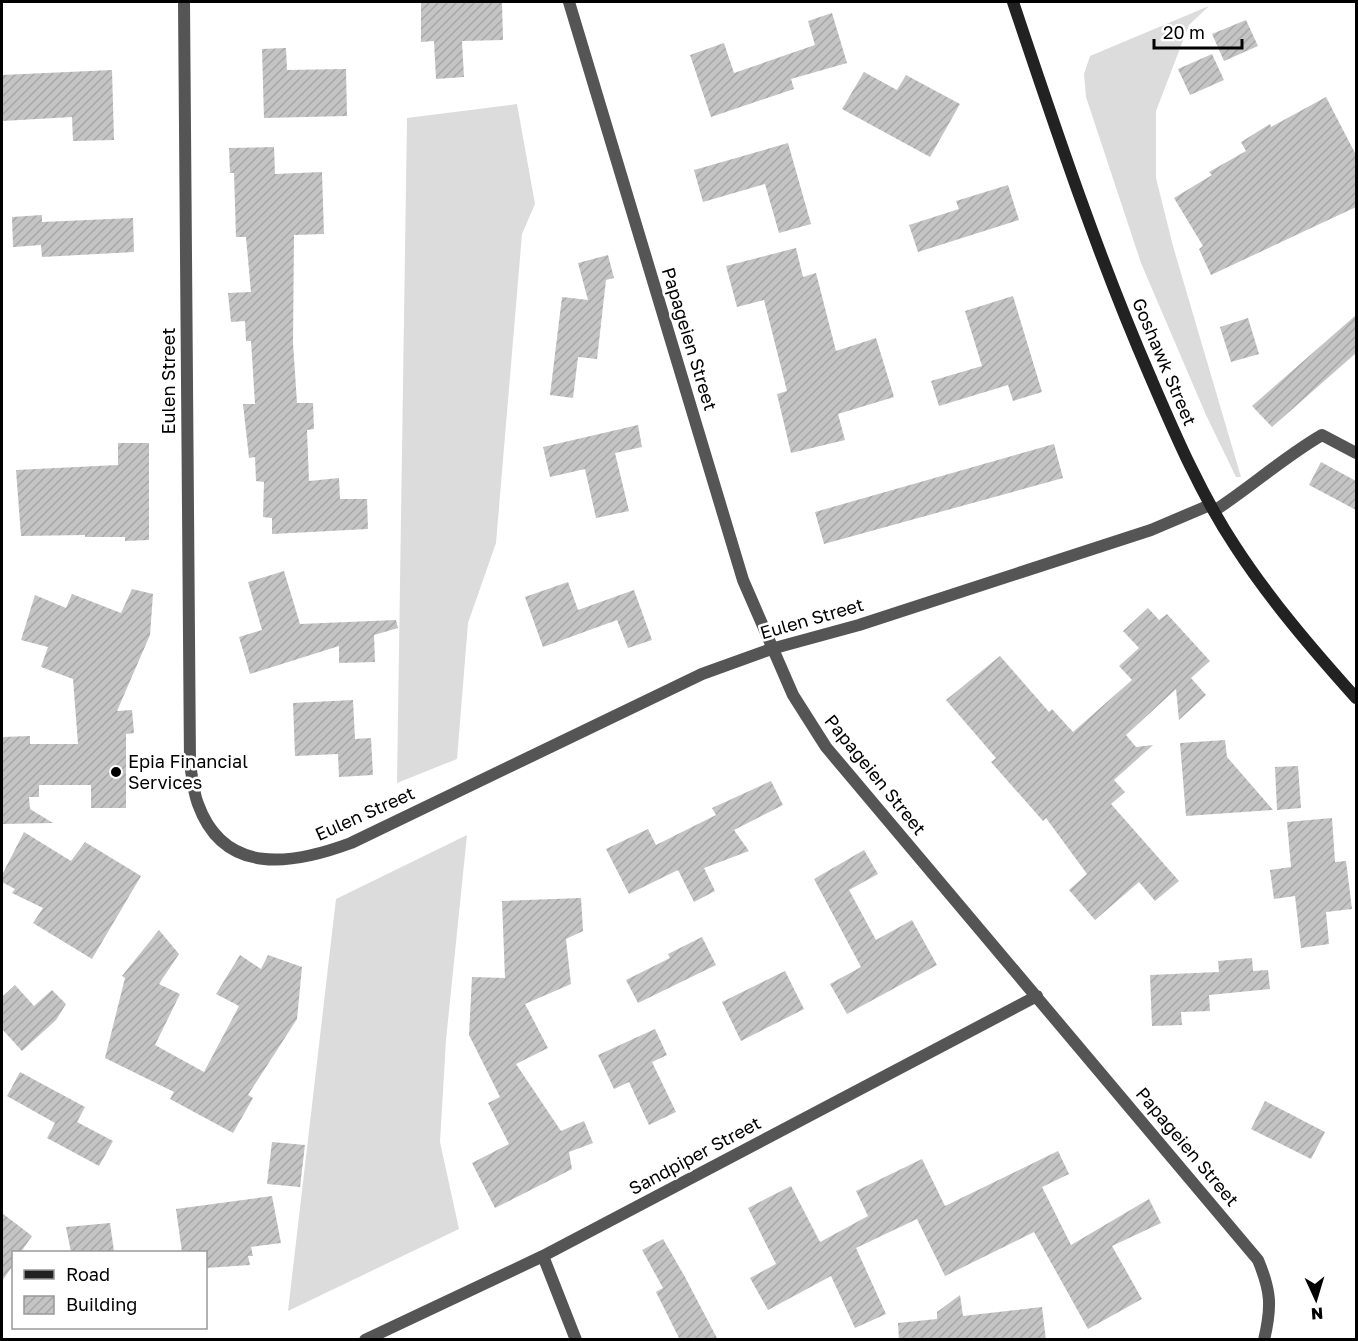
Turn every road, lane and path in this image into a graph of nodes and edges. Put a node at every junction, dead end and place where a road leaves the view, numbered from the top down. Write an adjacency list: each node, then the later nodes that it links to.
1 (184, 2): 6 (street, Eulen Street)
2 (569, 2): 6 (street, Papageien Street)
3 (1013, 2): 5 (street, Goshawk Street)
4 (1356, 453): 5 (street, Eulen Street)
5 (1212, 508): 6 (street, Eulen Street); 7 (street, Goshawk Street)
6 (771, 649): 8 (street, Papageien Street)
7 (1356, 698)
8 (1037, 996): 9 (street, Sandpiper Street); 12 (street, Papageien Street)
9 (543, 1256): 10 (street, Sandpiper Street); 11 (street)
10 (365, 1340)
11 (576, 1340)
12 (1264, 1340)

